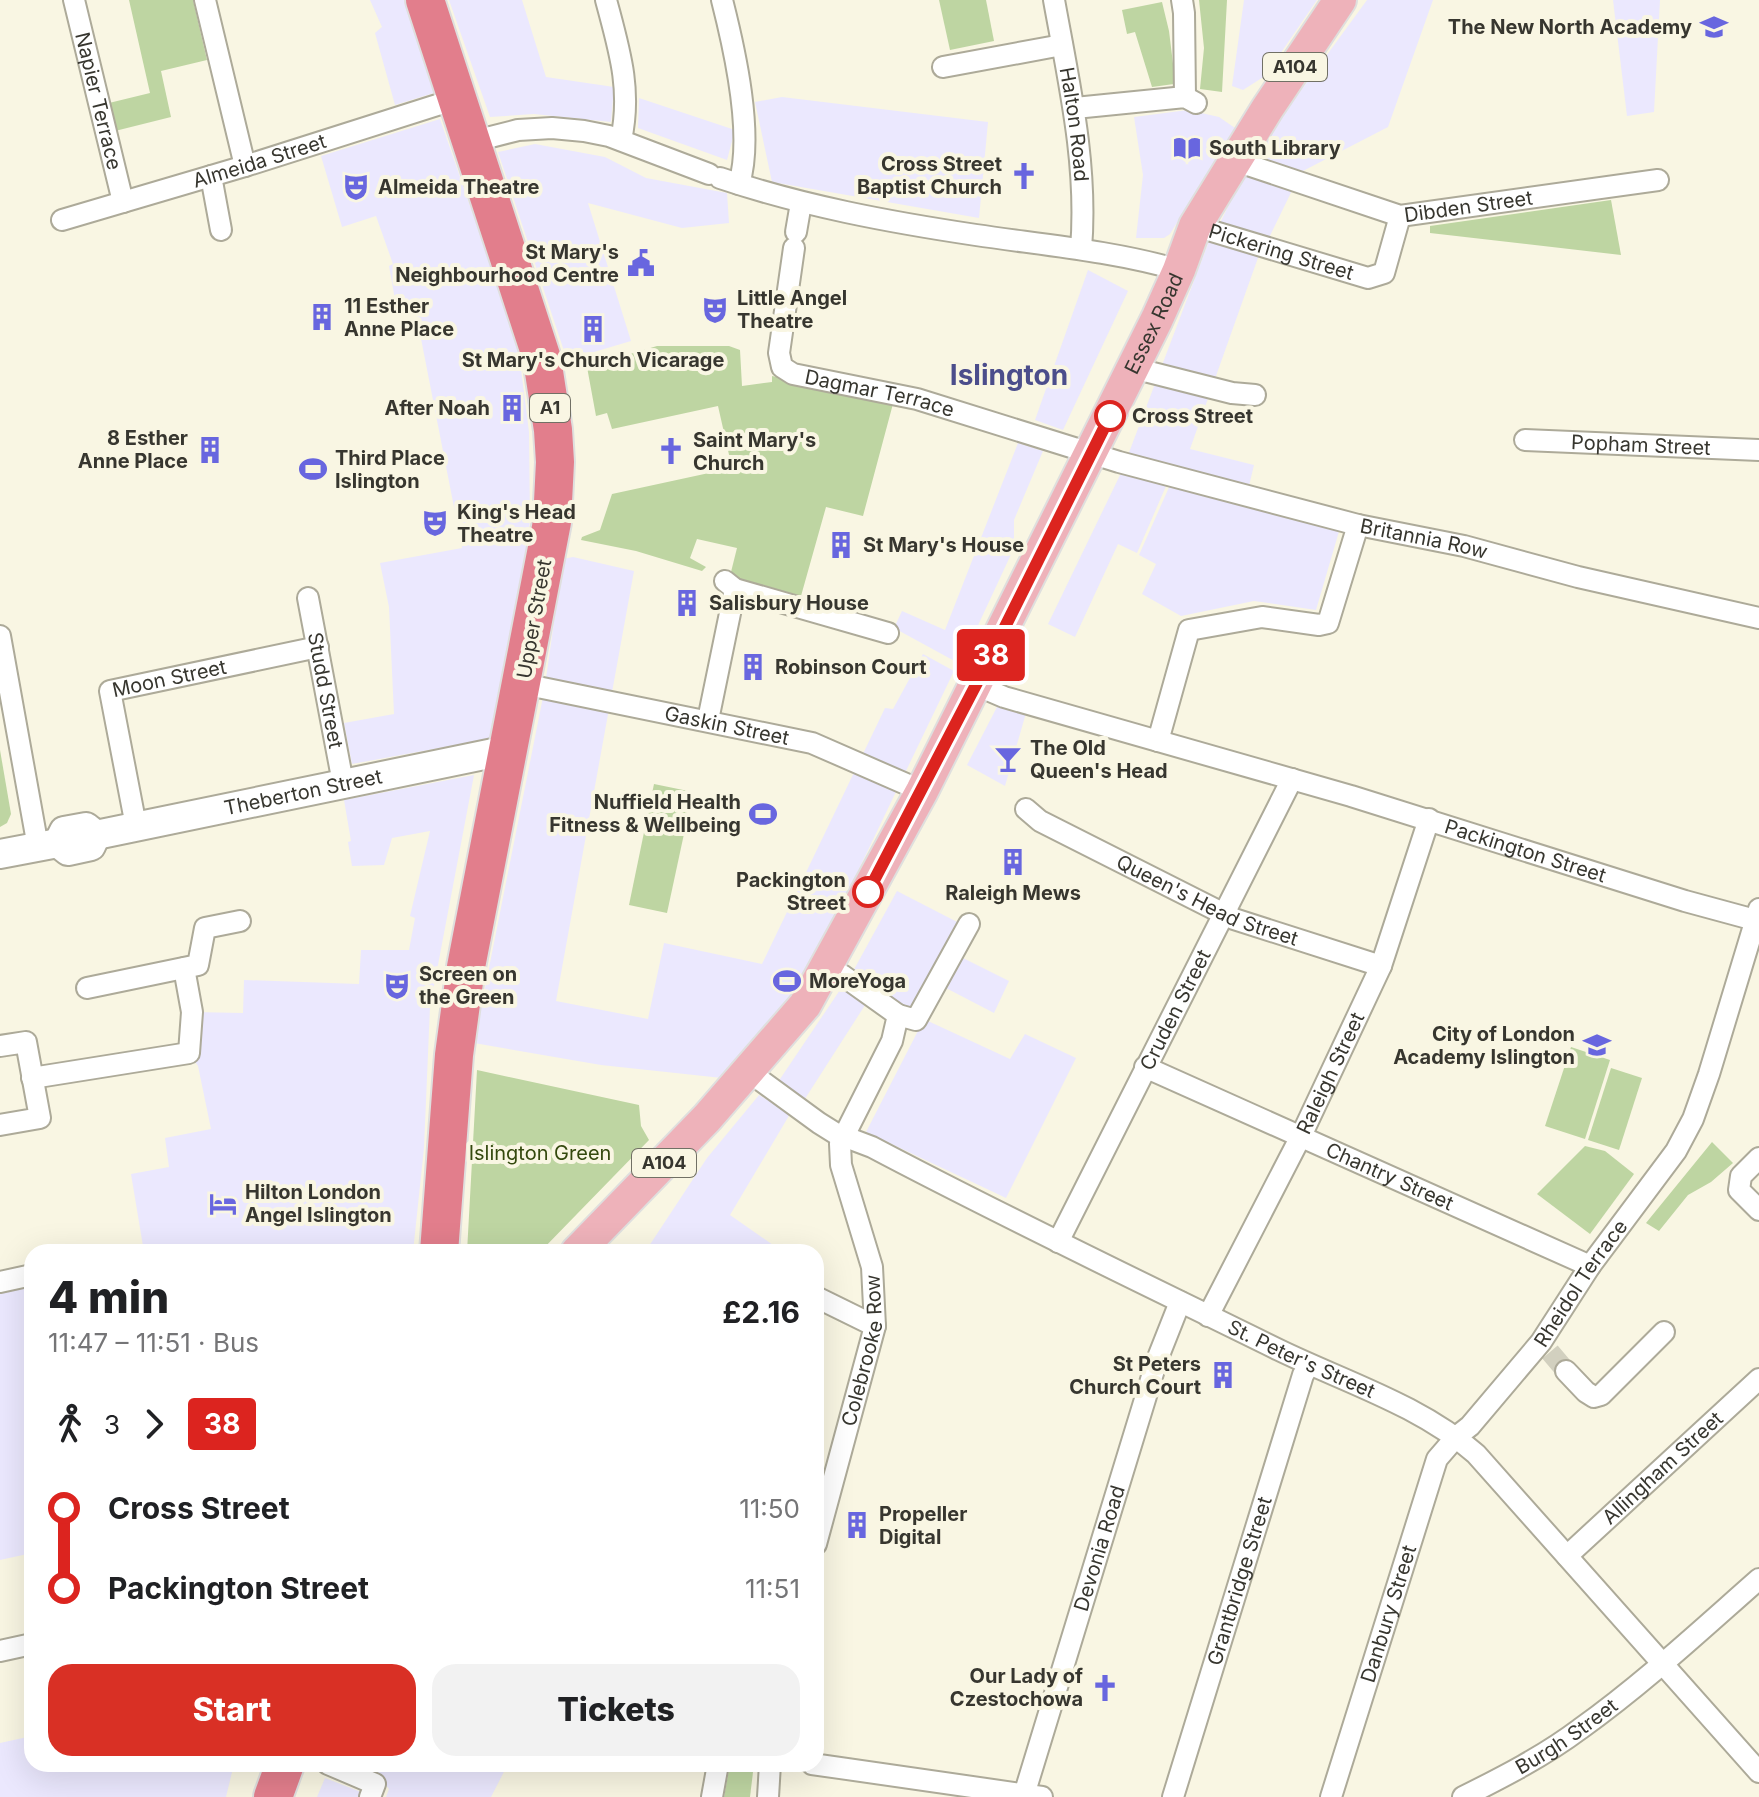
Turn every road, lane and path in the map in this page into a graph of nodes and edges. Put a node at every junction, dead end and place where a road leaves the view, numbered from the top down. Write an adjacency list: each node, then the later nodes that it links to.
1 (74, 0): 20 (street, Napier Terrace)
2 (205, 0): 16 (street)
3 (425, 0): 11 (highway, Upper Street / A1)
4 (606, 0): 13 (street)
5 (722, 0): 18 (street)
6 (1054, 0): 9 (street, Halton Road)
7 (1182, 0): 12 (street)
8 (1340, 0): 15 (main road, Essex Road / A104)
9 (1062, 45): 10 (street); 12 (street, Halton Road)
10 (943, 67)
11 (456, 99): 14 (highway, Upper Street / A1); 16 (street, Almeida Street)
12 (1075, 108): 26 (street, Halton Road)
13 (621, 140): 14 (street); 18 (street)
14 (471, 142): 39 (highway, Upper Street / A1)
15 (1236, 161): 22 (street, Dibden Street); 24 (main road, Essex Road / A104)
16 (245, 166): 17 (street, Almeida Street)
17 (211, 176): 20 (street, Almeida Street); 25 (street)
18 (723, 179): 21 (street)
19 (1658, 180): 22 (street, Dibden Street)
20 (123, 202): 23 (street, Almeida Street)
21 (801, 203): 26 (street); 32 (street, Dagmar Terrace)
22 (1400, 216): 24 (street, Pickering Street)
23 (62, 220)
24 (1195, 226): 27 (main road, Essex Road / A104)
25 (221, 230)
26 (1081, 249): 27 (street)
27 (1179, 270): 28 (main road, Essex Road / A104)
28 (1133, 368): 29 (street); 32 (main road, Essex Road / A104)
29 (1255, 395)
30 (1525, 440): 31 (street, Popham Street)
31 (1759, 450)
32 (1092, 453): 33 (street, Britannia Row); 40 (main road, Essex Road / A104)
33 (1358, 525): 35 (street, Britannia Row); 42 (street)
34 (308, 598): 38 (street, Studd Street)
35 (1759, 618)
36 (888, 633): 41 (street)
37 (0, 636): 50 (street)
38 (318, 647): 45 (street, Studd Street); 49 (street, Moon Street)
39 (523, 684): 41 (street, Gaskin Street); 43 (highway, Upper Street / A1)
40 (976, 685): 42 (street, Packington Street); 46 (main road, Essex Road / A104)
41 (708, 720): 46 (street, Gaskin Street)
42 (1158, 741): 44 (street, Packington Street)
43 (508, 750): 45 (street, Theberton Street); 72 (highway, Upper Street / A1)
44 (1292, 779): 47 (street, Packington Street); 53 (street, Cruden Street)
45 (343, 783): 49 (street, Theberton Street)
46 (922, 791): 59 (main road, Essex Road / A104)
47 (1429, 819): 52 (street, Packington Street); 57 (street, Raleigh Street)
48 (1034, 821): 53 (street, Queen's Head Street)
49 (136, 826): 50 (street, Theberton Street)
50 (48, 845): 51 (street, Theberton Street)
51 (0, 854)
52 (1757, 914): 56 (street, Rheidol Terrace)
53 (1225, 915): 57 (street, Queen's Head Street); 63 (street, Cruden Street)
54 (240, 921): 58 (street)
55 (969, 924): 61 (street, Colebrooke Row)
56 (1753, 946): 74 (street, Rheidol Terrace)
57 (1381, 966): 68 (street, Raleigh Street)
58 (184, 968): 60 (street); 65 (street)
59 (827, 968): 61 (street); 64 (main road, Essex Road / A104)
60 (87, 988)
61 (907, 1018): 67 (street, Colebrooke Row)
62 (0, 1046): 65 (street)
63 (1145, 1067): 68 (street, Chantry Street); 71 (street, Cruden Street)
64 (749, 1072): 67 (street, St. Peter's Street); 73 (main road, A104)
65 (32, 1078): 66 (street)
66 (0, 1125)
67 (843, 1136): 71 (street, St. Peter's Street); 80 (street, Colebrooke Row)
68 (1301, 1136): 74 (street, Chantry Street); 79 (street, Raleigh Street)
69 (1759, 1158): 70 (street)
70 (1759, 1210)
71 (1058, 1242): 78 (street, St. Peter's Street)
72 (440, 1244)
73 (585, 1244)
74 (1590, 1266): 85 (street, Rheidol Terrace)
75 (24, 1277): 76 (street)
76 (0, 1282)
77 (824, 1301): 80 (street)
78 (1180, 1302): 79 (street, St. Peter's Street); 99 (street, Devonia Road)
79 (1208, 1316): 82 (street, St. Peter's Street)
80 (875, 1326): 86 (street, Colebrooke Row)
81 (1664, 1332): 83 (street)
82 (1309, 1365): 85 (street, St. Peter's Street); 106 (street, Grantbridge Street)
83 (1566, 1371)
84 (1759, 1379): 87 (street, Allingham Street)
85 (1456, 1437): 87 (street, St. Peter's Street); 100 (street, Danbury Street)
86 (824, 1514)
87 (1567, 1556): 91 (street, St. Peter's Street)
88 (1759, 1579): 91 (street, Burgh Street)
89 (24, 1646): 90 (street)
90 (0, 1651)
91 (1662, 1664): 98 (street, St. Peter's Street); 107 (street, Burgh Street)
92 (824, 1766): 99 (street)
93 (282, 1772): 101 (highway)
94 (303, 1772): 102 (highway)
95 (347, 1772): 103 (street)
96 (717, 1772): 104 (street)
97 (770, 1772): 105 (street)
98 (1759, 1772)
99 (1033, 1796)
100 (1335, 1796)
101 (273, 1797)
102 (295, 1797)
103 (370, 1797)
104 (712, 1797)
105 (768, 1797)
106 (1173, 1797)
107 (1463, 1797)

